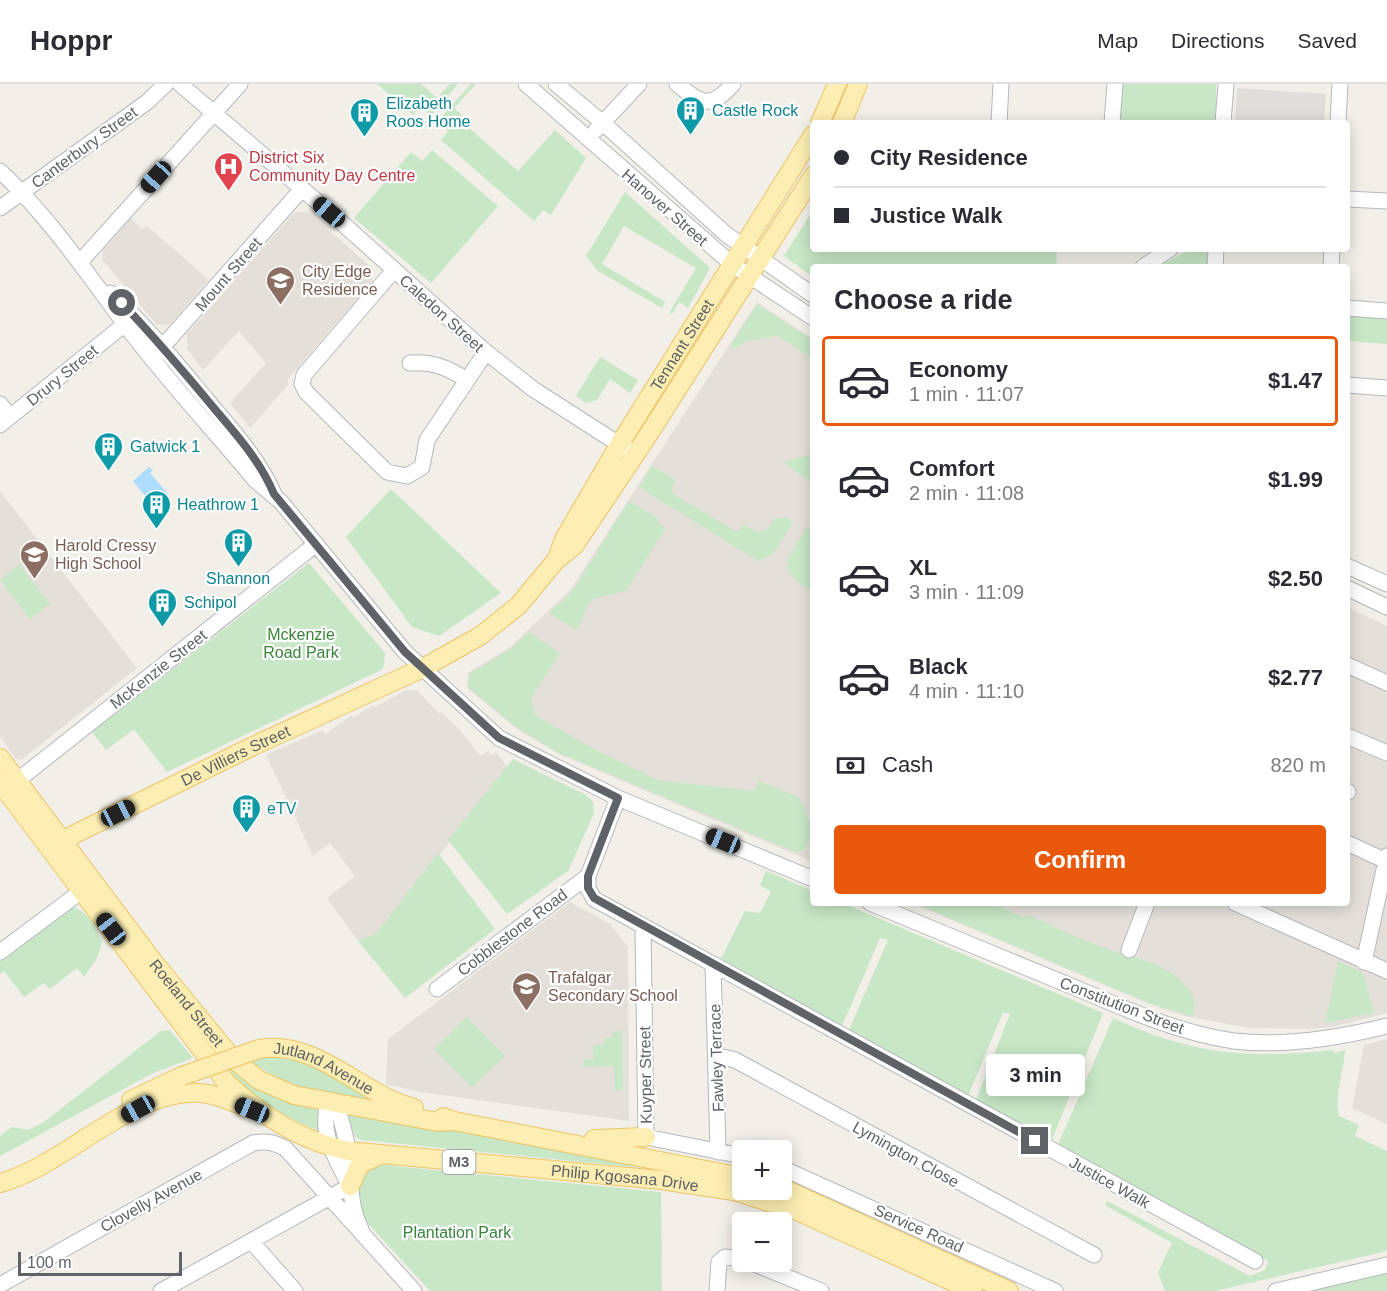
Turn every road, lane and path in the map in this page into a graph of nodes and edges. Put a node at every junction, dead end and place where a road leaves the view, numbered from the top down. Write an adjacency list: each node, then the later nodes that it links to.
1 (166, 84): 28 (street, Canterbury Street)
2 (180, 84): 15 (street, Caledon Street)
3 (240, 84): 15 (street)
4 (526, 84): 23 (street, Hanover Street)
5 (556, 84): 22 (street, Hanover Street)
6 (639, 84): 22 (street)
7 (677, 84): 8 (street)
8 (733, 84)
9 (837, 84): 16 (main road)
10 (858, 84): 17 (main road)
11 (1001, 84): 18 (street)
12 (1115, 84): 19 (street)
13 (1226, 84): 20 (street)
14 (1340, 84): 21 (street)
15 (214, 113): 27 (street, Caledon Street); 35 (street)
16 (821, 120)
17 (843, 120)
18 (999, 120)
19 (1112, 120)
20 (1223, 120)
21 (1338, 120)
22 (603, 123): 23 (street); 32 (street, Hanover Street)
23 (588, 139): 37 (street, Hanover Street)
24 (810, 140): 32 (main road, Tennant Street)
25 (0, 171): 28 (street)
26 (810, 181): 34 (main road, Tennant Street)
27 (302, 189): 38 (street, Caledon Street); 46 (street, Mount Street)
28 (22, 192): 31 (street, Canterbury Street); 35 (street)
29 (1350, 199): 30 (street)
30 (1387, 201)
31 (0, 208)
32 (743, 248): 34 (street, Hanover Street); 37 (main road, Tennant Street)
33 (1166, 252): 36 (street)
34 (760, 259): 40 (main road, Tennant Street); 41 (street, Hanover Street)
35 (80, 261): 39 (street)
36 (1148, 264)
37 (733, 265): 40 (street, Hanover Street); 54 (main road, Tennant Street)
38 (394, 270): 47 (street, Caledon Street); 49 (street)
39 (90, 274): 45 (street); 46 (street)
40 (749, 277): 44 (street, Hanover Street); 55 (main road, Tennant Street)
41 (810, 293)
42 (1350, 308): 43 (street)
43 (1387, 311)
44 (810, 316)
45 (125, 324): 46 (street); 53 (street, Drury Street)
46 (158, 352): 56 (street)
47 (486, 352): 49 (street); 54 (street, Caledon Street)
48 (410, 363): 49 (street)
49 (467, 380)
50 (1350, 385): 51 (street)
51 (1387, 388)
52 (0, 404): 53 (street)
53 (5, 421)
54 (619, 445): 55 (street, Caledon Street); 57 (main road, Tennant Street)
55 (635, 455): 57 (main road, Tennant Street)
56 (316, 544): 63 (street); 68 (street, McKenzie Street)
57 (558, 559): 63 (main road, Tennant Street)
58 (1350, 567): 59 (street)
59 (1387, 584)
60 (1350, 589): 61 (street)
61 (1387, 607)
62 (1350, 666): 64 (street)
63 (423, 668): 69 (street); 71 (main road, De Villiers Street)
64 (1387, 683)
65 (1350, 737): 66 (street)
66 (1387, 753)
67 (0, 758): 68 (main road, Roeland Street)
68 (5, 787): 71 (main road, Roeland Street)
69 (618, 798): 73 (street); 74 (street)
70 (1350, 844): 72 (street)
71 (57, 845): 75 (main road, Roeland Street)
72 (1386, 858): 82 (street)
73 (588, 876): 79 (street); 85 (street, Cobblestone Road)
74 (810, 878)
75 (87, 887): 81 (street); 88 (main road, Roeland Street); 89 (main road, Roeland Street)
76 (877, 906): 86 (street, Constitution Street)
77 (1146, 906): 80 (street)
78 (1242, 906): 82 (street)
79 (643, 926): 83 (street, Justice Walk); 91 (street, Kuyper Street)
80 (1129, 950)
81 (0, 952)
82 (1364, 962): 84 (street)
83 (713, 964): 87 (street, Fawley Terrace); 108 (street, Justice Walk)
84 (1387, 971)
85 (437, 989)
86 (1387, 1026)
87 (716, 1054): 94 (street, Fawley Terrace); 106 (street, Lymington Close)
88 (332, 1102): 90 (main road, Roeland Street); 93 (street)
89 (264, 1115): 93 (main road, Philip Kgosana Drive / M3); 100 (main road, M3)
90 (454, 1121): 92 (main road, Philip Kgosana Drive / M3); 97 (main road, Jutland Avenue / M3, bridge)
91 (646, 1137): 92 (main road); 94 (street)
92 (544, 1138): 99 (main road, Philip Kgosana Drive / M3)
93 (340, 1149): 96 (main road, Philip Kgosana Drive / M3); 101 (street)
94 (718, 1152): 95 (street)
95 (732, 1154)
96 (380, 1155): 101 (main road); 117 (main road, Philip Kgosana Drive / M3)
97 (0, 1171)
98 (792, 1173): 119 (street, Service Road)
99 (732, 1175)
100 (0, 1183)
101 (350, 1186): 103 (street); 104 (street)
102 (792, 1193): 118 (main road)
103 (327, 1197): 104 (street); 105 (street); 111 (street, Clovelly Avenue)
104 (364, 1235): 114 (street)
105 (252, 1241): 112 (street); 113 (street)
106 (1094, 1255)
107 (732, 1258): 115 (street)
108 (1255, 1261)
109 (1387, 1265): 120 (street)
110 (774, 1272): 116 (street)
111 (0, 1285)
112 (161, 1291)
113 (295, 1291)
114 (414, 1291)
115 (717, 1291)
116 (821, 1291)
117 (973, 1291)
118 (1009, 1291)
119 (1055, 1291)
120 (1276, 1291)

